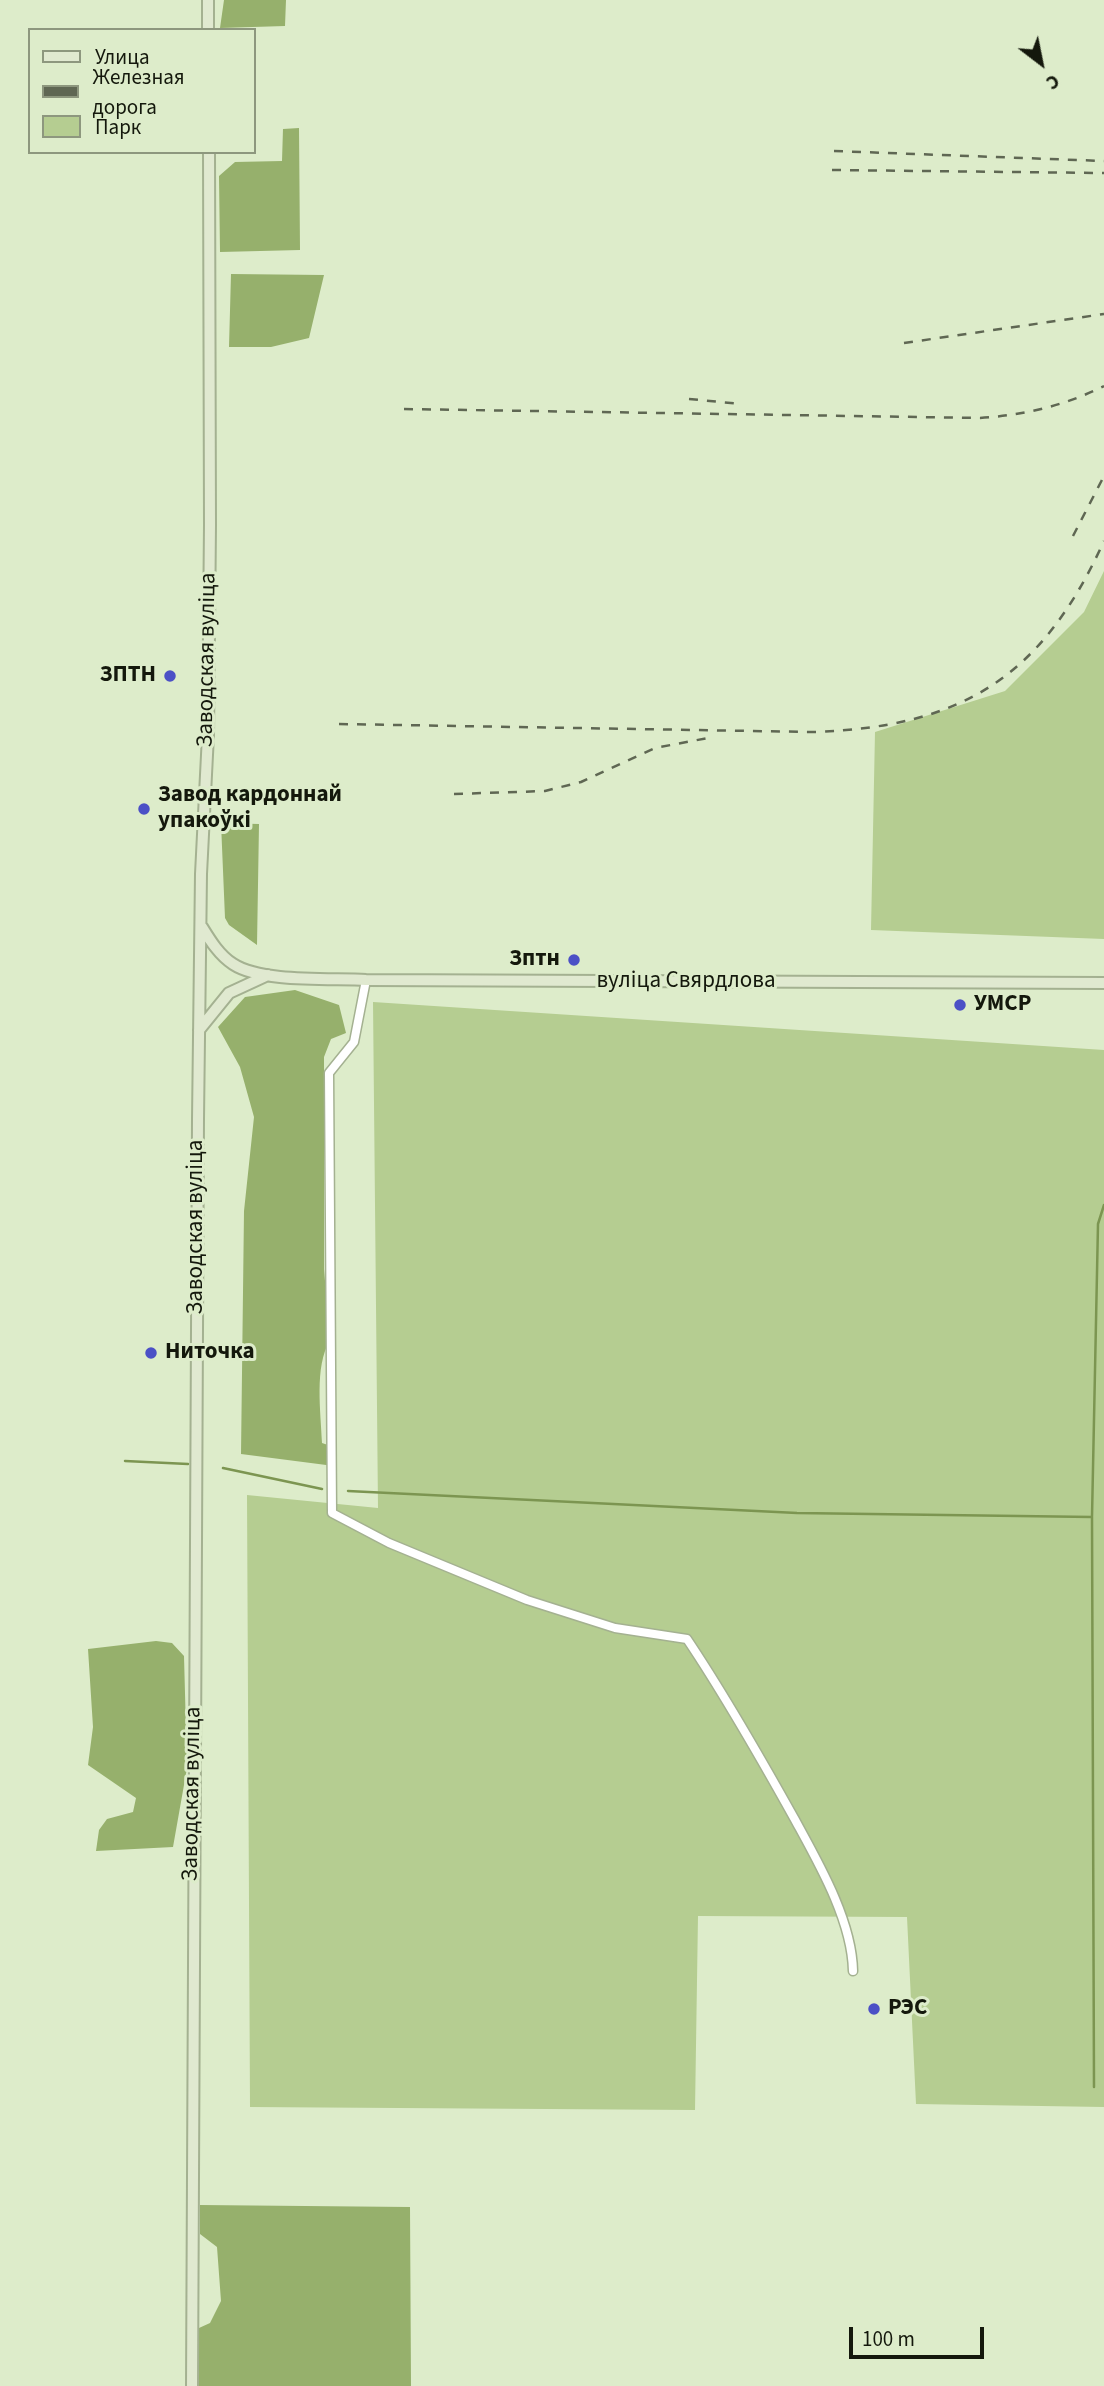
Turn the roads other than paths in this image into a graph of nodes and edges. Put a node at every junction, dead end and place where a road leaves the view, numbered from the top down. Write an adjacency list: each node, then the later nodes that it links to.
1 (208, 0): 2 (main road)
2 (208, 28)
3 (209, 154): 4 (main road, Заводская вуліца)
4 (202, 927): 5 (main road); 8 (main road, Заводская вуліца)
5 (268, 975): 6 (main road, вуліца Свярдлова); 8 (main road)
6 (366, 980): 7 (main road, вуліца Свярдлова); 9 (street)
7 (1104, 983)
8 (199, 1031): 10 (main road, Заводская вуліца)
9 (853, 1971)
10 (192, 2386)

